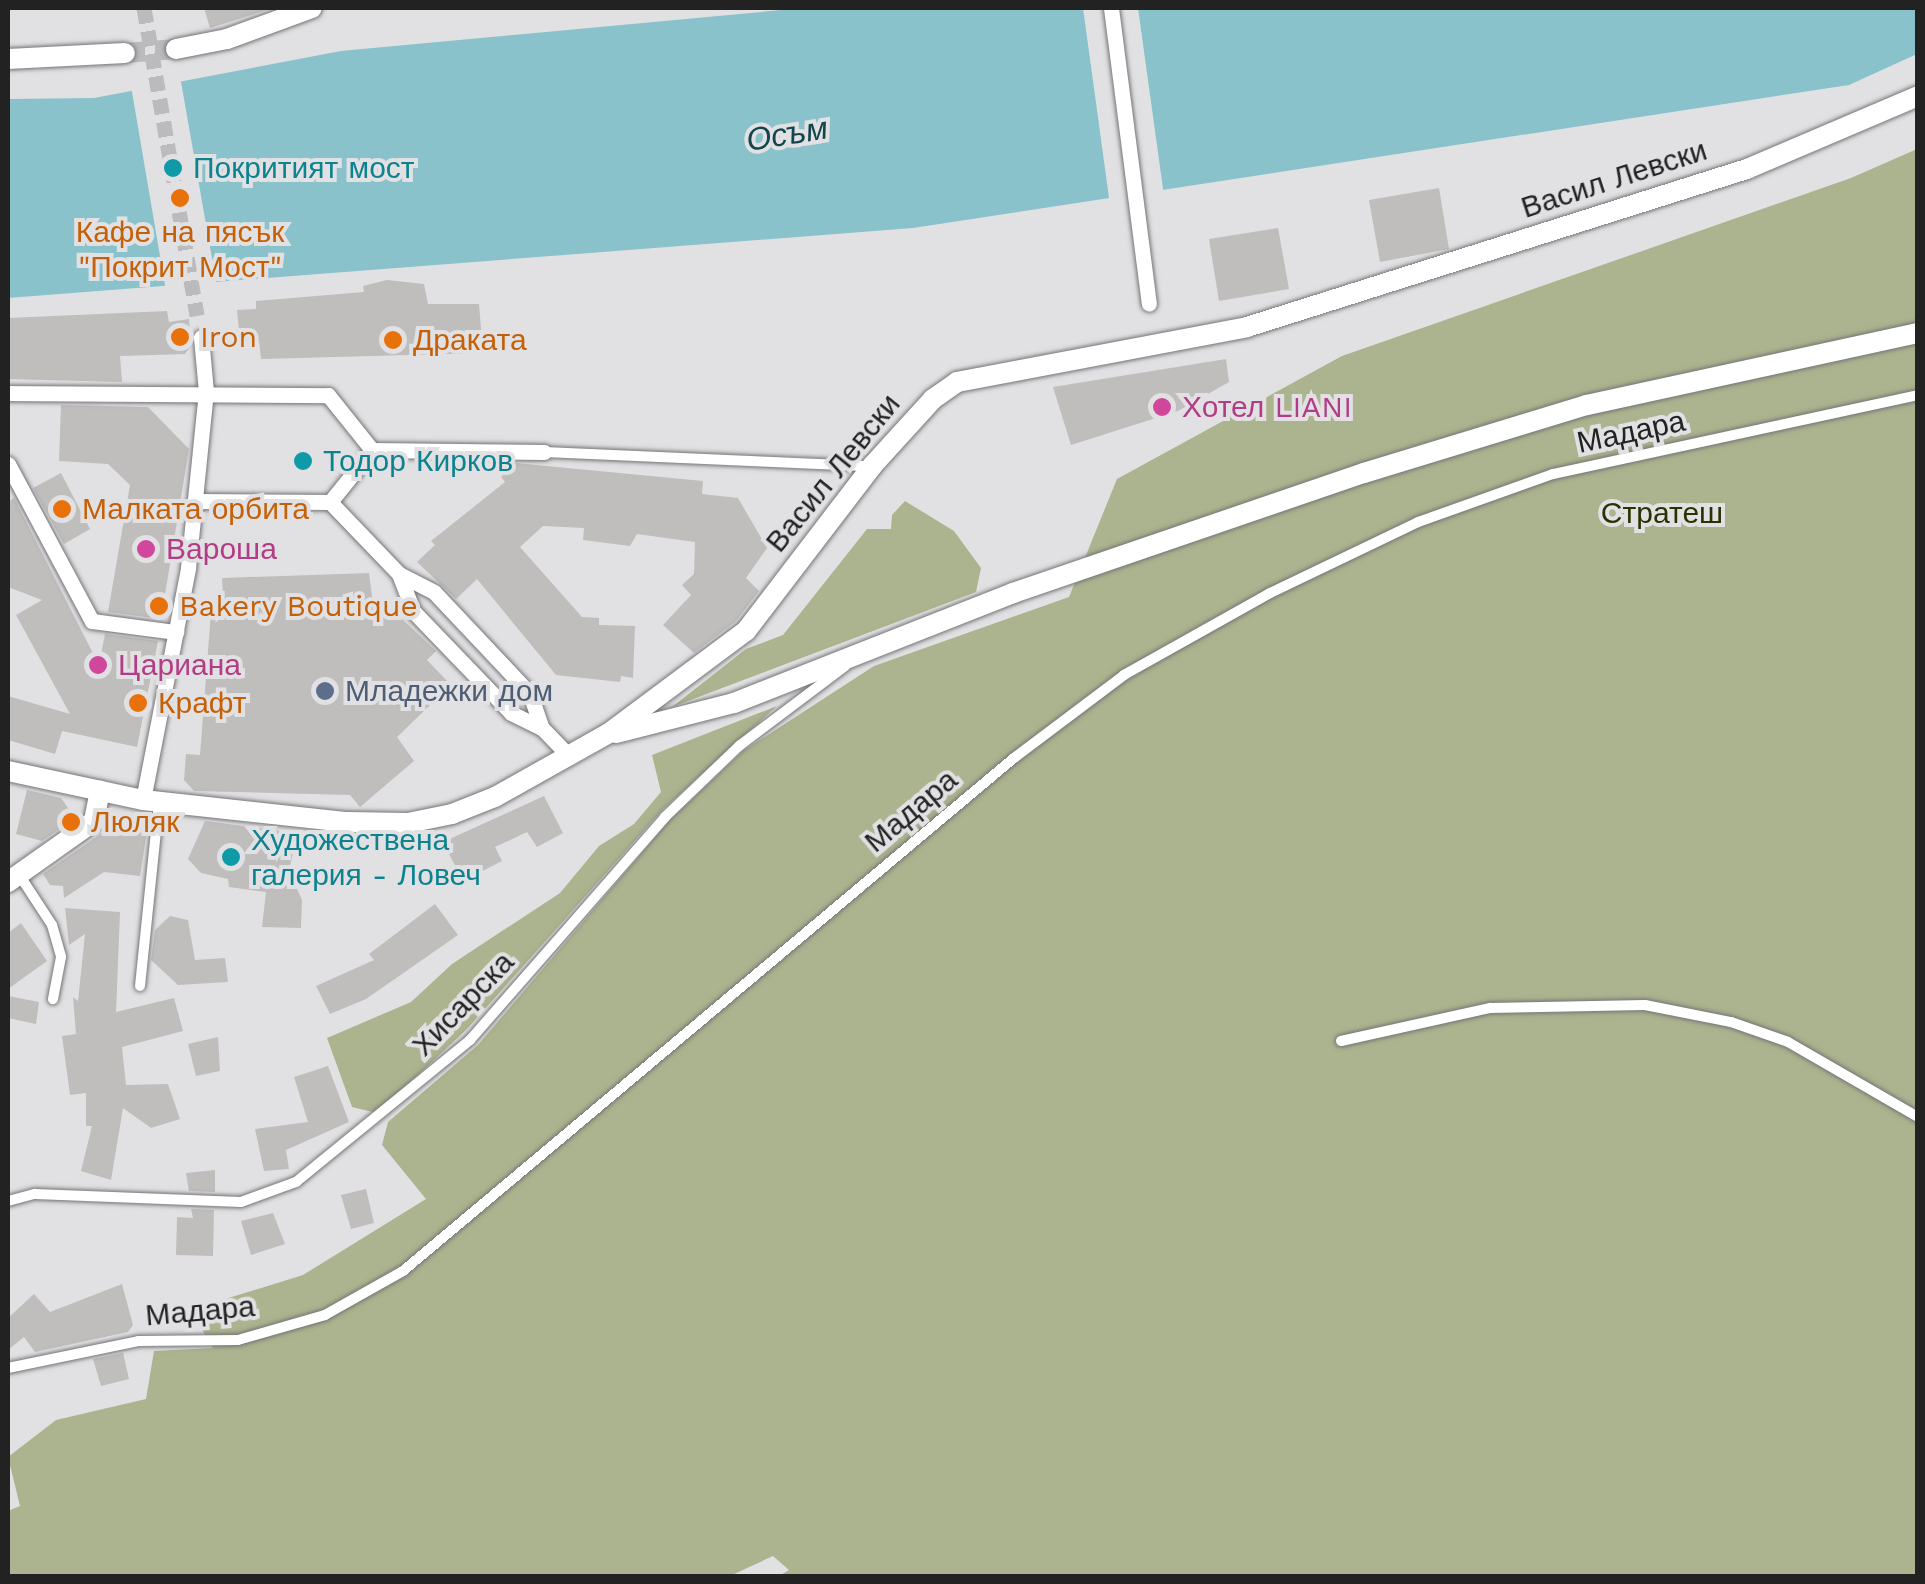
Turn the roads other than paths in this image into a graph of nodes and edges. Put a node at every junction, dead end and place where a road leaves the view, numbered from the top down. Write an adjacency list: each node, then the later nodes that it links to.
1 (312, 8): 3 (street)
2 (1111, 8): 7 (street)
3 (176, 49)
4 (125, 53): 5 (street)
5 (8, 59)
6 (1918, 96): 16 (street, Васил Левски)
7 (1149, 304)
8 (1918, 333): 21 (street)
9 (200, 337): 10 (street)
10 (206, 392): 11 (street); 13 (street); 17 (street)
11 (8, 393)
12 (1918, 395): 34 (lane, Мадара)
13 (372, 450): 14 (street); 18 (street)
14 (544, 452): 16 (lane)
15 (8, 464): 20 (street)
16 (872, 466): 23 (street, Васил Левски)
17 (196, 501): 18 (street); 20 (street)
18 (330, 502): 19 (street)
19 (399, 574): 22 (street); 22 (street)
20 (176, 632): 27 (street)
21 (867, 650): 23 (street); 33 (lane, Хисарска)
22 (542, 728): 24 (street)
23 (609, 734): 24 (street, Васил Левски)
24 (570, 757): 27 (street, Васил Левски)
25 (8, 771): 26 (street, Васил Левски)
26 (100, 791): 27 (street, Васил Левски); 28 (street)
27 (151, 800): 29 (lane)
28 (13, 877): 30 (lane)
29 (140, 986)
30 (54, 998)
31 (1341, 1041): 32 (lane)
32 (1918, 1117)
33 (8, 1201)
34 (8, 1368)

